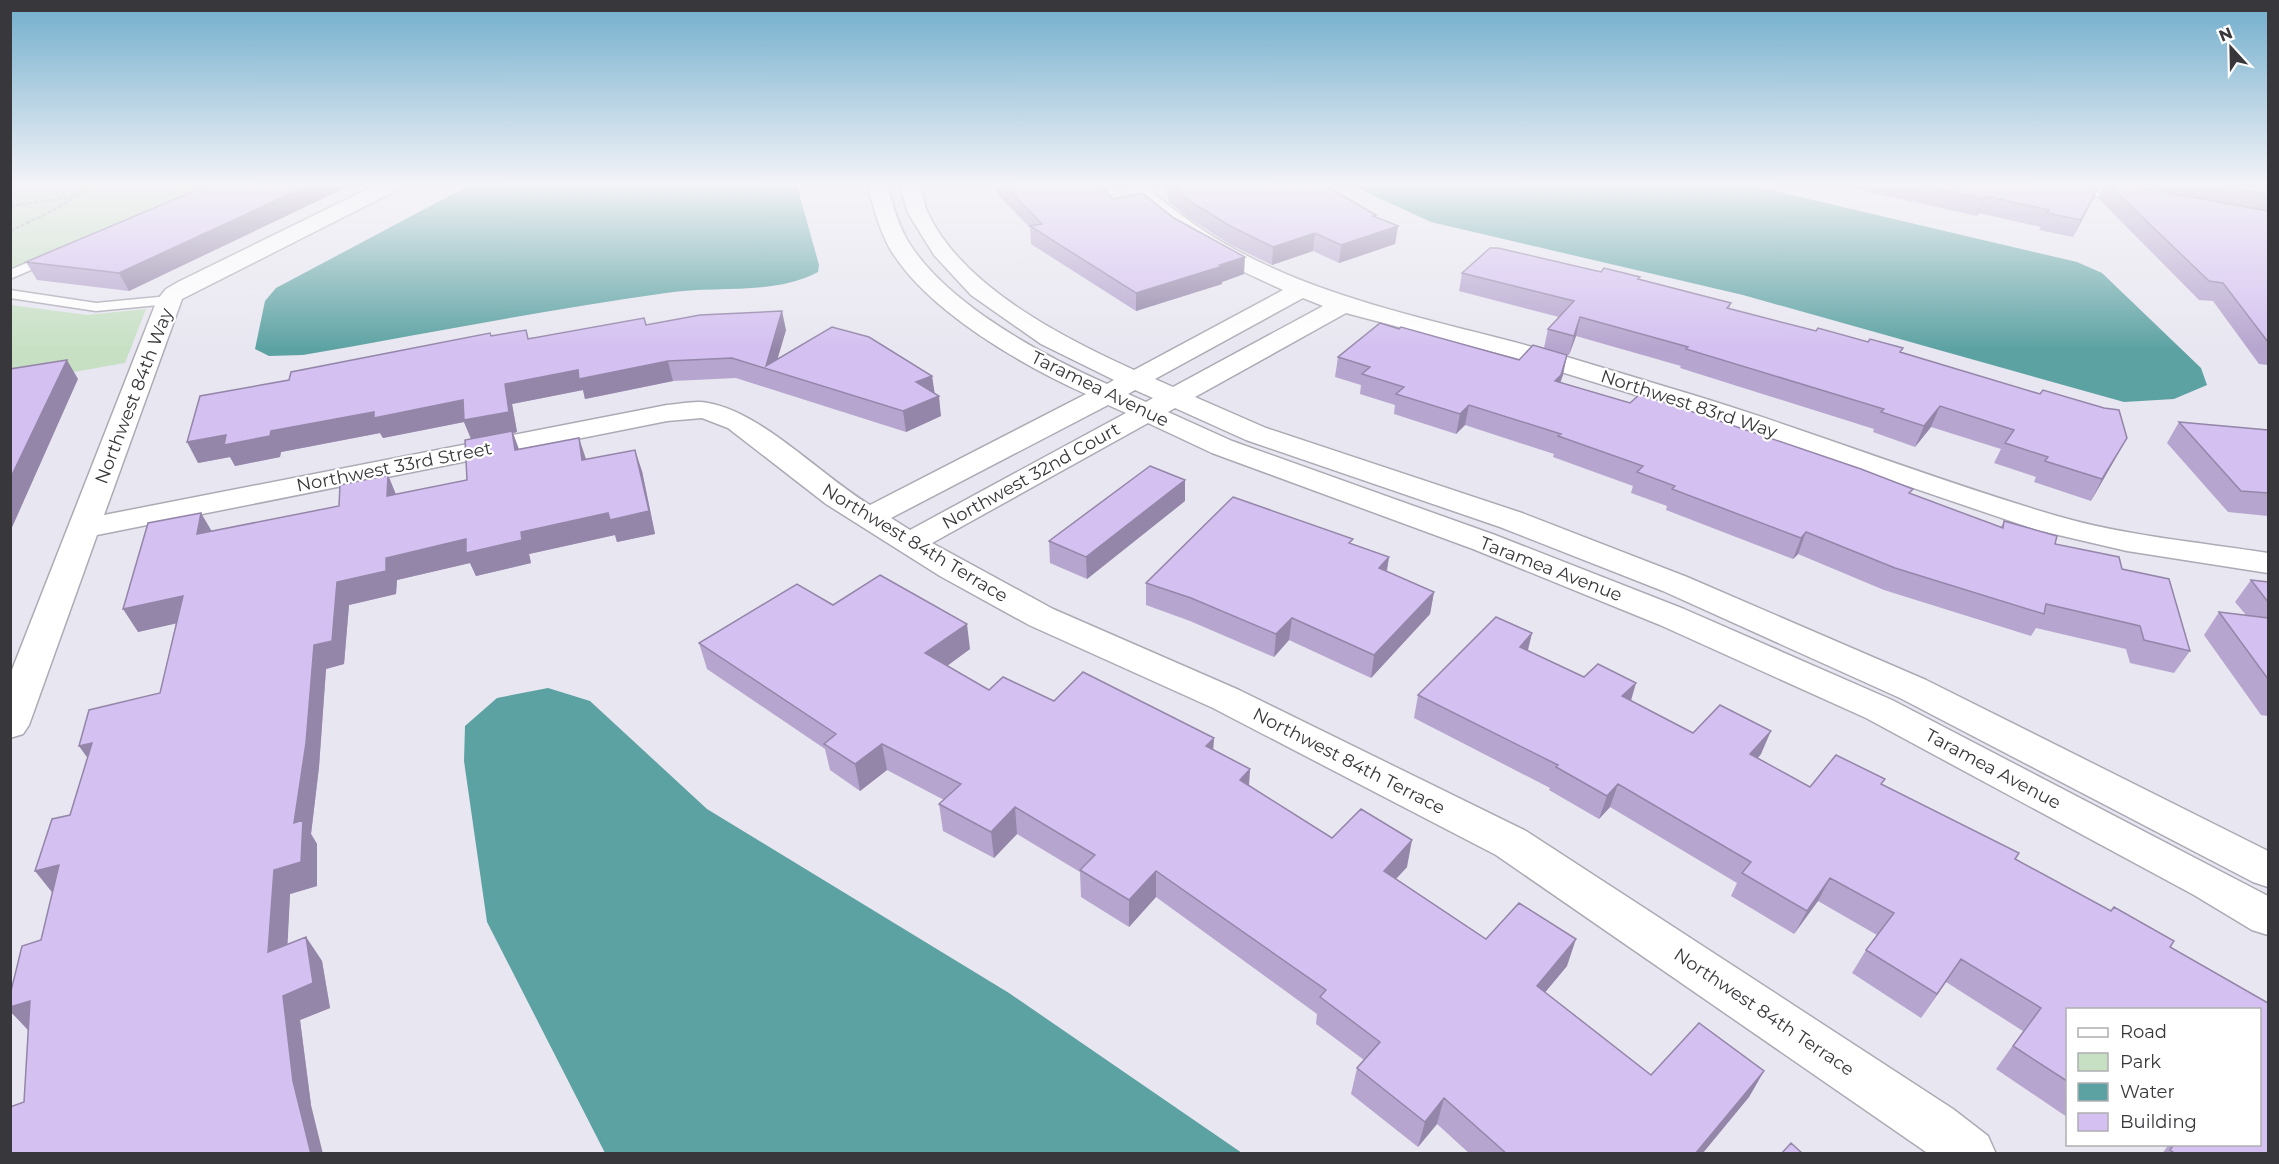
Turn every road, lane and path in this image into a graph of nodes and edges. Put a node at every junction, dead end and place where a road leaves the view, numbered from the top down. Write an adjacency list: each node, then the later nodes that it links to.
1 (280, 240): 9 (street, Northwest 84th Way)
2 (897, 240): 12 (street, Taramea Avenue)
3 (936, 240): 11 (street, Taramea Avenue)
4 (1201, 240): 7 (street, Northwest 83rd Way)
5 (62, 252): 6 (lane)
6 (10, 275)
7 (1301, 290): 10 (street, Northwest 83rd Way); 11 (street, Northwest 32nd Court)
8 (10, 294): 9 (lane)
9 (170, 300): 17 (street, Northwest 84th Way)
10 (1343, 305): 13 (street, Northwest 32nd Court); 19 (street, Northwest 83rd Way)
11 (1135, 379): 12 (street, Northwest 32nd Court); 13 (street, Taramea Avenue)
12 (1106, 395): 15 (street, Taramea Avenue); 16 (street, Northwest 32nd Court)
13 (1174, 396): 15 (street, Northwest 32nd Court); 21 (street, Taramea Avenue)
14 (705, 410): 16 (street, Northwest 84th Terrace); 17 (street, Northwest 33rd Street)
15 (1145, 413): 18 (street, Northwest 32nd Court); 22 (street, Taramea Avenue)
16 (868, 518): 18 (street, Northwest 84th Terrace)
17 (84, 528): 20 (street, Northwest 84th Way)
18 (909, 543): 23 (street, Northwest 84th Terrace)
19 (2268, 563)
20 (10, 724)
21 (2268, 870)
22 (2268, 917)
23 (1970, 1154)

